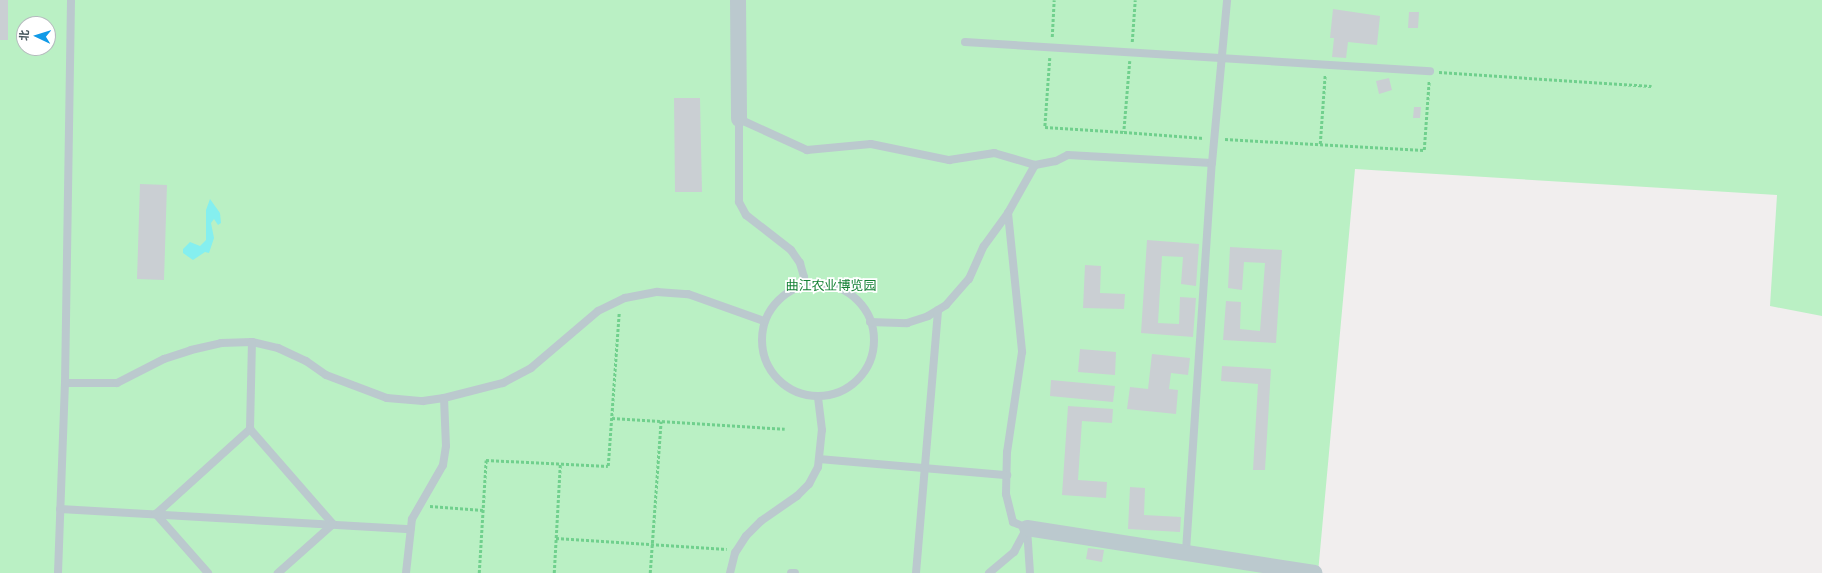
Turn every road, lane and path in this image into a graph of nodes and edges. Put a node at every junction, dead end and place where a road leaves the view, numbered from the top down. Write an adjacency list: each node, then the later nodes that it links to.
1 (71, 0): 26 (lane)
2 (738, 0): 13 (street)
3 (1054, 0): 7 (path)
4 (1135, 0): 8 (path)
5 (1227, 0): 9 (lane)
6 (965, 42): 7 (lane)
7 (1051, 48): 8 (lane); 14 (path)
8 (1131, 53): 9 (lane); 14 (path)
9 (1222, 59): 10 (lane); 15 (lane)
10 (1326, 65): 11 (lane); 16 (path)
11 (1430, 71): 12 (path); 16 (path)
12 (1652, 86)
13 (739, 119): 18 (lane); 20 (lane)
14 (1124, 132): 15 (path)
15 (1215, 138): 16 (path); 17 (lane)
16 (1320, 144)
17 (1212, 163): 18 (lane); 47 (lane)
18 (1035, 165): 19 (lane)
19 (1008, 213): 22 (lane); 36 (lane)
20 (802, 286): 23 (lane); 24 (lane)
21 (620, 300): 23 (lane); 28 (lane); 29 (path)
22 (938, 310): 24 (lane); 35 (lane)
23 (764, 321): 27 (lane)
24 (870, 322): 27 (lane)
25 (252, 342): 26 (lane); 28 (lane); 31 (lane)
26 (65, 383): 38 (lane)
27 (818, 397): 33 (lane)
28 (444, 398): 37 (lane)
29 (612, 418): 30 (path); 34 (path)
30 (660, 420): 32 (path); 45 (path)
31 (250, 428): 40 (lane); 41 (lane)
32 (786, 429)
33 (819, 459): 35 (lane); 46 (lane)
34 (560, 464): 39 (path); 44 (path)
35 (924, 468): 36 (lane); 58 (lane)
36 (1007, 475): 42 (lane)
37 (420, 505): 39 (path); 43 (lane)
38 (60, 509): 40 (lane); 48 (lane)
39 (484, 510): 52 (path)
40 (156, 514): 41 (lane); 49 (lane)
41 (333, 524): 43 (lane); 50 (lane)
42 (1027, 528): 47 (street); 59 (lane); 60 (lane)
43 (410, 529): 51 (lane)
44 (556, 538): 45 (path); 53 (path)
45 (652, 544): 46 (path); 54 (path)
46 (738, 549): 55 (lane)
47 (1186, 551): 61 (street)
48 (58, 573)
49 (208, 573)
50 (278, 573)
51 (406, 573)
52 (479, 573)
53 (554, 573)
54 (650, 573)
55 (730, 573)
56 (791, 573): 57 (lane)
57 (795, 573)
58 (916, 573)
59 (989, 573)
60 (1030, 573)
61 (1314, 573)

